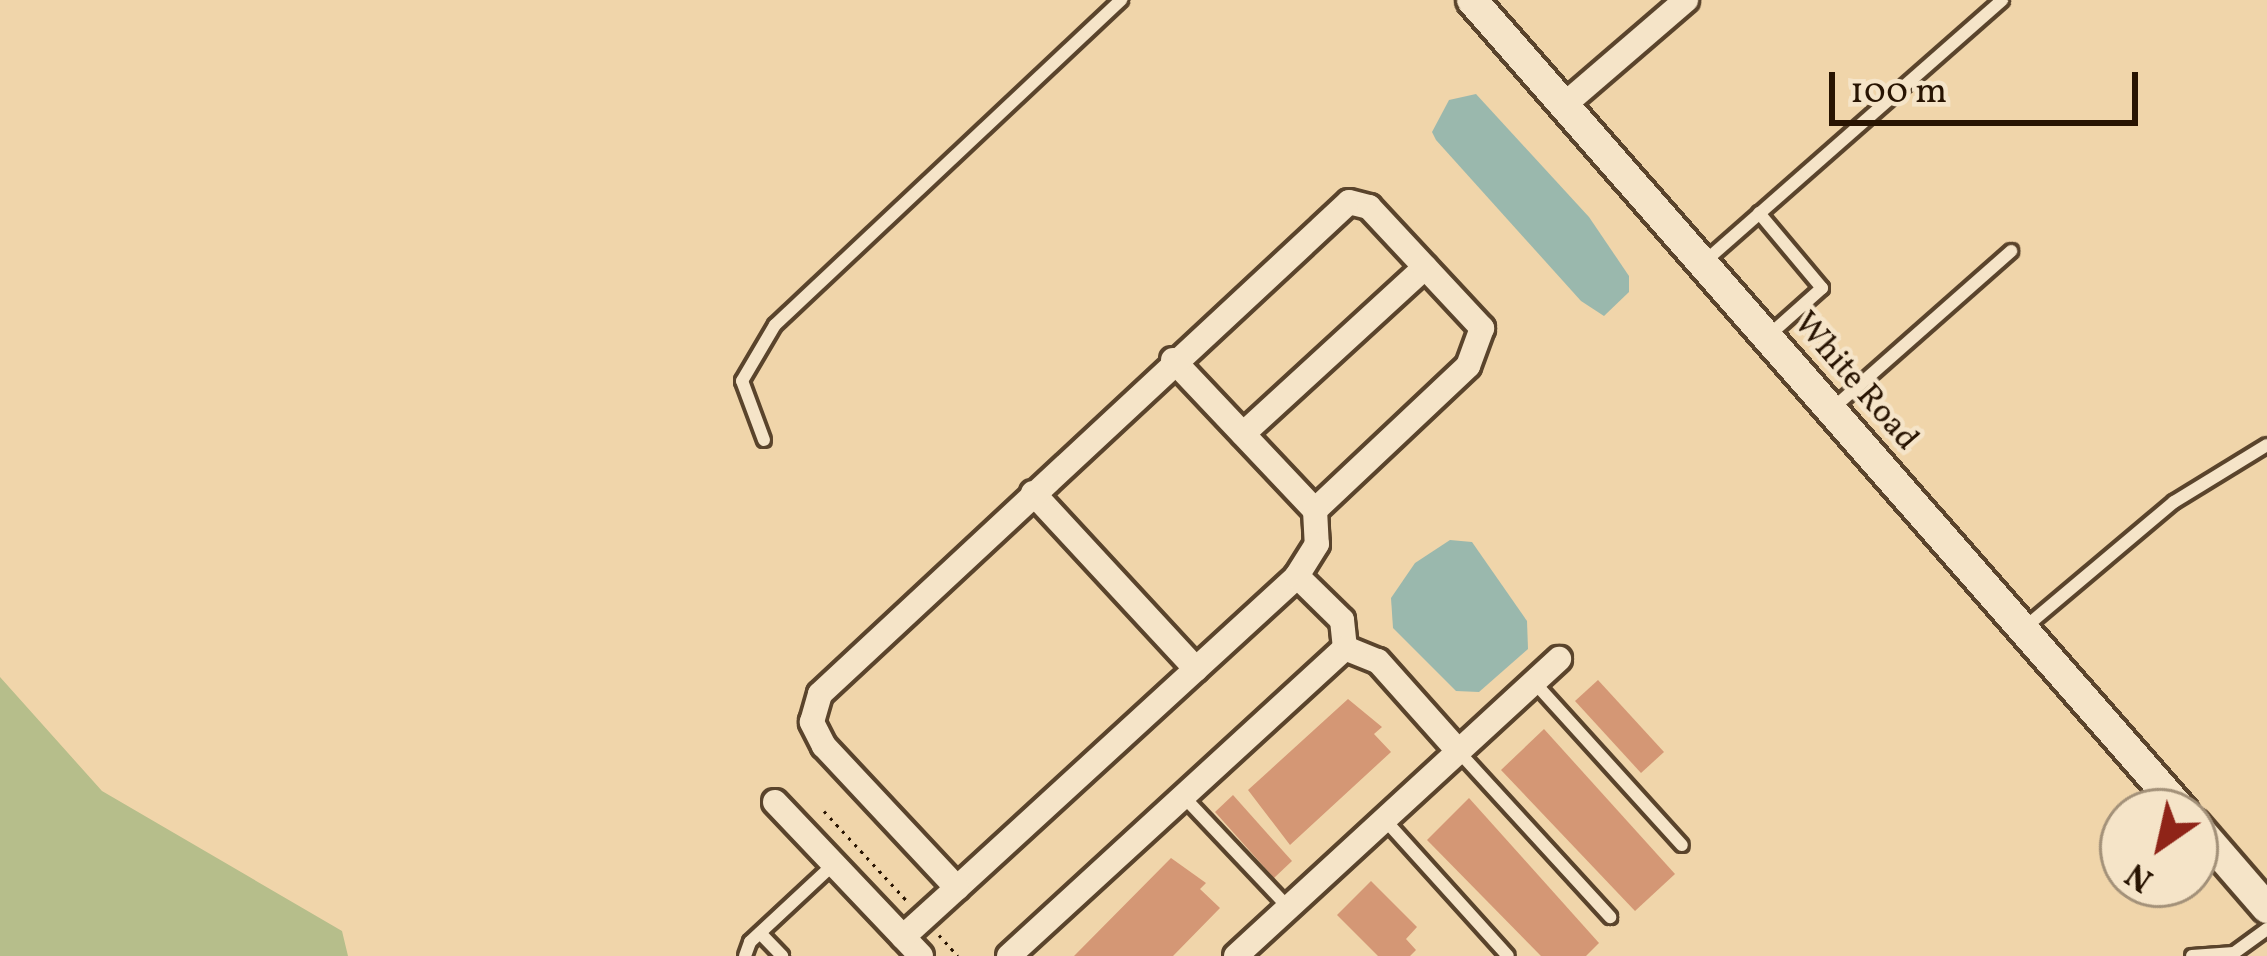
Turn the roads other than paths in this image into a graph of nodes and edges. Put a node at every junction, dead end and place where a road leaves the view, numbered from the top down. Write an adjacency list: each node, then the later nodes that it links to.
1 (1121, 0): 14 (lane)
2 (1472, 0): 5 (street, White Road)
3 (1686, 0): 5 (street)
4 (2002, 0): 6 (lane)
5 (1564, 105): 8 (street, White Road)
6 (1760, 213): 8 (lane); 10 (lane)
7 (2011, 251): 12 (lane)
8 (1702, 264): 10 (street, White Road)
9 (1426, 267): 11 (street); 13 (street); 17 (street)
10 (1766, 337): 12 (street, White Road)
11 (1173, 361): 13 (street); 16 (street)
12 (1831, 410): 19 (street, White Road)
13 (1243, 434): 17 (street)
14 (764, 440)
15 (2267, 445): 19 (lane)
16 (1033, 493): 22 (street); 32 (street)
17 (1315, 510): 18 (street)
18 (1297, 576): 20 (street); 22 (street)
19 (2022, 630): 25 (street, White Road)
20 (1346, 648): 24 (street); 26 (street)
21 (1559, 659): 23 (street)
22 (1196, 668): 32 (street)
23 (1534, 682): 24 (street); 29 (lane)
24 (1459, 752): 28 (street); 35 (lane)
25 (2162, 788)
26 (1181, 794): 33 (lane); 39 (street)
27 (775, 802): 31 (street)
28 (1385, 820): 33 (street); 44 (lane)
29 (1682, 845)
30 (2219, 853): 34 (street)
31 (834, 864): 37 (lane); 38 (street)
32 (957, 888): 38 (street)
33 (1288, 907): 43 (street)
34 (2267, 908)
35 (1610, 917)
36 (2267, 929): 45 (lane)
37 (760, 933): 40 (lane); 41 (lane)
38 (903, 937): 42 (street)
39 (1011, 955)
40 (745, 956)
41 (782, 956)
42 (921, 956)
43 (1236, 956)
44 (1508, 956)
45 (2192, 956)

